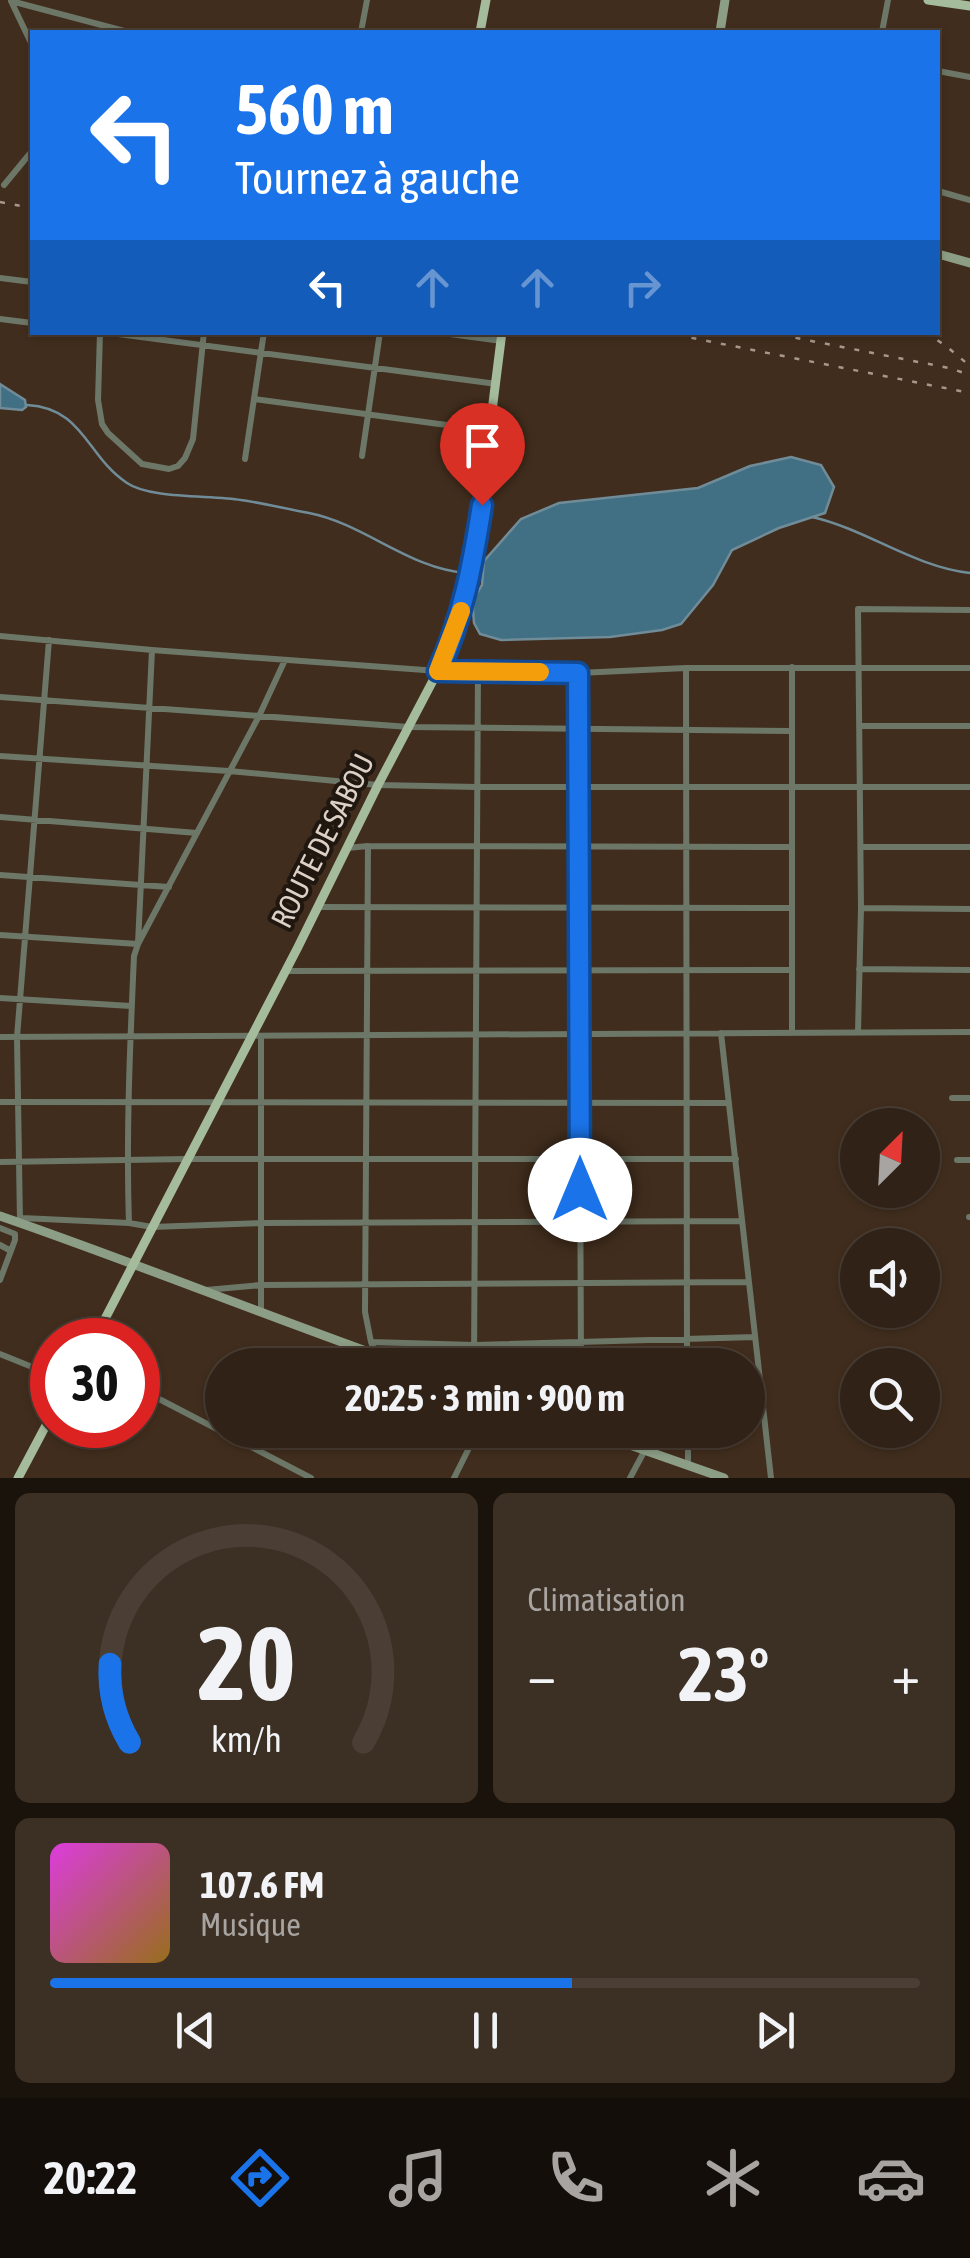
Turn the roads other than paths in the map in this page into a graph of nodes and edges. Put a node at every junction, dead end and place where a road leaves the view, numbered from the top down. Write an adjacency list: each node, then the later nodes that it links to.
1 (10, 0): 8 (street); 13 (street)
2 (367, 0): 9 (street)
3 (486, 0): 10 (main road)
4 (725, 0): 11 (street)
5 (888, 0): 12 (street)
6 (928, 0): 7 (main road)
7 (970, 6)
8 (121, 30)
9 (361, 30)
10 (480, 30)
11 (720, 30)
12 (882, 30)
13 (30, 41)
14 (940, 71): 15 (street)
15 (970, 77)
16 (30, 153): 17 (street)
17 (4, 185)
18 (940, 192): 19 (street)
19 (970, 200)
20 (940, 255): 21 (street)
21 (970, 263)
22 (0, 278): 23 (street)
23 (30, 282)
24 (0, 319): 25 (street)
25 (30, 323)
26 (102, 335): 33 (street)
27 (124, 335): 33 (street)
28 (204, 335): 33 (street)
29 (264, 335): 34 (street)
30 (380, 335): 35 (street)
31 (475, 335): 32 (street)
32 (502, 337): 36 (main road, ROUTE DE SABOU)
33 (203, 346): 34 (street)
34 (261, 353): 35 (street); 37 (street)
35 (375, 368): 36 (street); 38 (street)
36 (497, 384): 39 (main road, ROUTE DE SABOU)
37 (254, 399): 38 (street); 41 (street)
38 (368, 414): 39 (street); 40 (street)
39 (491, 431): 52 (main road, ROUTE DE SABOU)
40 (362, 456)
41 (246, 459)
42 (970, 610): 49 (street)
43 (0, 636): 44 (street)
44 (50, 640): 45 (street); 55 (street)
45 (152, 650): 46 (street); 56 (street)
46 (285, 660): 52 (street); 57 (street)
47 (792, 667): 48 (street); 49 (street); 64 (street)
48 (686, 668): 53 (street); 63 (street)
49 (858, 668): 50 (street); 58 (street)
50 (970, 668)
51 (478, 670): 52 (street); 53 (street); 61 (street)
52 (438, 671): 60 (main road, ROUTE DE SABOU)
53 (578, 673): 62 (street)
54 (0, 697): 55 (street)
55 (44, 700): 56 (street); 66 (street)
56 (149, 708): 57 (street); 67 (street)
57 (259, 716): 60 (street); 68 (street)
58 (860, 726): 59 (street); 74 (street)
59 (970, 726)
60 (409, 727): 61 (street); 69 (main road, ROUTE DE SABOU)
61 (478, 727): 62 (street); 70 (street)
62 (578, 728): 63 (street); 71 (street)
63 (686, 729): 64 (street); 72 (street)
64 (792, 730): 73 (street)
65 (0, 756): 66 (street)
66 (40, 759): 67 (street); 77 (street)
67 (146, 766): 68 (street); 78 (street)
68 (229, 771): 69 (street); 79 (street)
69 (378, 785): 70 (street); 86 (main road, ROUTE DE SABOU)
70 (477, 787): 71 (street); 81 (street)
71 (578, 787): 72 (street); 82 (street)
72 (687, 788): 73 (street); 83 (street)
73 (792, 788): 74 (street); 84 (street)
74 (860, 788): 75 (street); 87 (street)
75 (970, 788)
76 (0, 817): 77 (street)
77 (34, 820): 78 (street); 89 (street)
78 (144, 829): 79 (street); 90 (street)
79 (197, 833): 91 (street)
80 (368, 846): 81 (street); 86 (street); 93 (street)
81 (477, 846): 82 (street); 96 (street)
82 (579, 847): 83 (street); 97 (street)
83 (687, 847): 84 (street); 99 (street)
84 (792, 847): 94 (street)
85 (970, 847): 87 (street)
86 (347, 848): 92 (main road, ROUTE DE SABOU)
87 (861, 848): 95 (street)
88 (0, 875): 89 (street)
89 (30, 877): 90 (street); 101 (street)
90 (141, 885): 91 (street); 102 (street)
91 (170, 886): 102 (street)
92 (316, 907): 93 (street); 108 (main road, ROUTE DE SABOU)
93 (368, 908): 96 (street); 104 (street)
94 (792, 908): 99 (street); 106 (street)
95 (861, 908): 98 (street); 103 (street)
96 (477, 909): 97 (street); 105 (street)
97 (579, 909): 99 (street); 109 (street)
98 (970, 909)
99 (687, 910): 110 (street)
100 (0, 935): 101 (street)
101 (25, 937): 102 (street); 112 (street)
102 (138, 944): 113 (street)
103 (860, 969): 107 (street); 114 (street)
104 (368, 970): 105 (street); 108 (street); 123 (street)
105 (476, 970): 109 (street); 118 (street)
106 (792, 970): 110 (street); 117 (street)
107 (970, 970)
108 (286, 971): 122 (main road, ROUTE DE SABOU)
109 (580, 971): 110 (street); 119 (street)
110 (687, 971): 120 (street)
111 (0, 998): 112 (street)
112 (20, 999): 113 (street); 125 (street)
113 (131, 1006): 121 (street)
114 (858, 1032): 115 (street); 117 (street)
115 (970, 1032)
116 (721, 1033): 117 (street); 120 (street); 137 (street)
117 (792, 1033)
118 (476, 1034): 119 (street); 123 (street); 134 (street)
119 (580, 1034): 120 (street); 135 (street)
120 (687, 1034): 136 (street)
121 (130, 1035): 122 (street); 125 (street); 128 (street)
122 (257, 1035): 123 (street); 131 (main road, ROUTE DE SABOU); 132 (street)
123 (367, 1035): 133 (street)
124 (0, 1037): 125 (street)
125 (17, 1037): 130 (street)
126 (952, 1098): 127 (street)
127 (970, 1098)
128 (128, 1101): 130 (street); 131 (street); 144 (street)
129 (0, 1102): 130 (street)
130 (19, 1102): 149 (street)
131 (217, 1102): 132 (street); 138 (main road, ROUTE DE SABOU)
132 (261, 1102): 133 (street); 141 (street)
133 (367, 1102): 134 (street); 145 (street)
134 (476, 1102): 135 (street); 142 (street)
135 (580, 1102): 136 (street); 139 (street)
136 (687, 1102): 137 (street); 140 (street)
137 (729, 1103): 143 (street)
138 (188, 1158): 141 (street); 144 (street); 159 (main road, ROUTE DE SABOU)
139 (580, 1158): 140 (street); 142 (street); 152 (street)
140 (687, 1158): 143 (street); 153 (street)
141 (261, 1159): 145 (street); 156 (street)
142 (475, 1159): 145 (street); 158 (street)
143 (736, 1159): 154 (street)
144 (127, 1160): 149 (street); 155 (street)
145 (366, 1160): 157 (street)
146 (957, 1160): 147 (street)
147 (970, 1160)
148 (0, 1162): 149 (street)
149 (20, 1162): 151 (street)
150 (0, 1216): 151 (street)
151 (21, 1220): 155 (street); 163 (street)
152 (580, 1222): 153 (street); 158 (street); 167 (street)
153 (687, 1222): 154 (street); 165 (street)
154 (742, 1222): 166 (street)
155 (129, 1223): 159 (street)
156 (261, 1223): 157 (street); 159 (street); 170 (street)
157 (366, 1223): 158 (street); 168 (street)
158 (475, 1223): 169 (street)
159 (152, 1227): 163 (main road, ROUTE DE SABOU)
160 (0, 1228): 162 (street)
161 (0, 1245): 162 (street)
162 (11, 1250): 164 (street)
163 (132, 1264): 171 (street); 173 (main road, ROUTE DE SABOU)
164 (0, 1280)
165 (688, 1282): 166 (street); 167 (street); 175 (street)
166 (749, 1282): 174 (street)
167 (581, 1283): 169 (street); 177 (street)
168 (366, 1284): 169 (street); 170 (street); 176 (street)
169 (474, 1284): 178 (street)
170 (260, 1285): 171 (street); 172 (street)
171 (200, 1291): 172 (street)
172 (260, 1313): 179 (street)
173 (105, 1318)
174 (754, 1337): 175 (street); 183 (street)
175 (687, 1340): 177 (street); 182 (street)
176 (371, 1342): 178 (street); 180 (street)
177 (581, 1342): 178 (street); 181 (street)
178 (474, 1345)
179 (357, 1348)
180 (373, 1348)
181 (581, 1348)
182 (687, 1348)
183 (755, 1348)
184 (1, 1357): 185 (street)
185 (30, 1367)
186 (160, 1399): 195 (street)
187 (765, 1424): 199 (street)
188 (34, 1448): 194 (main road)
189 (469, 1448): 196 (street)
190 (639, 1448): 192 (street)
191 (688, 1448): 193 (street)
192 (645, 1450): 193 (street); 197 (street)
193 (688, 1466): 198 (street)
194 (18, 1478)
195 (311, 1478)
196 (454, 1478)
197 (630, 1478)
198 (724, 1478)
199 (772, 1478)

